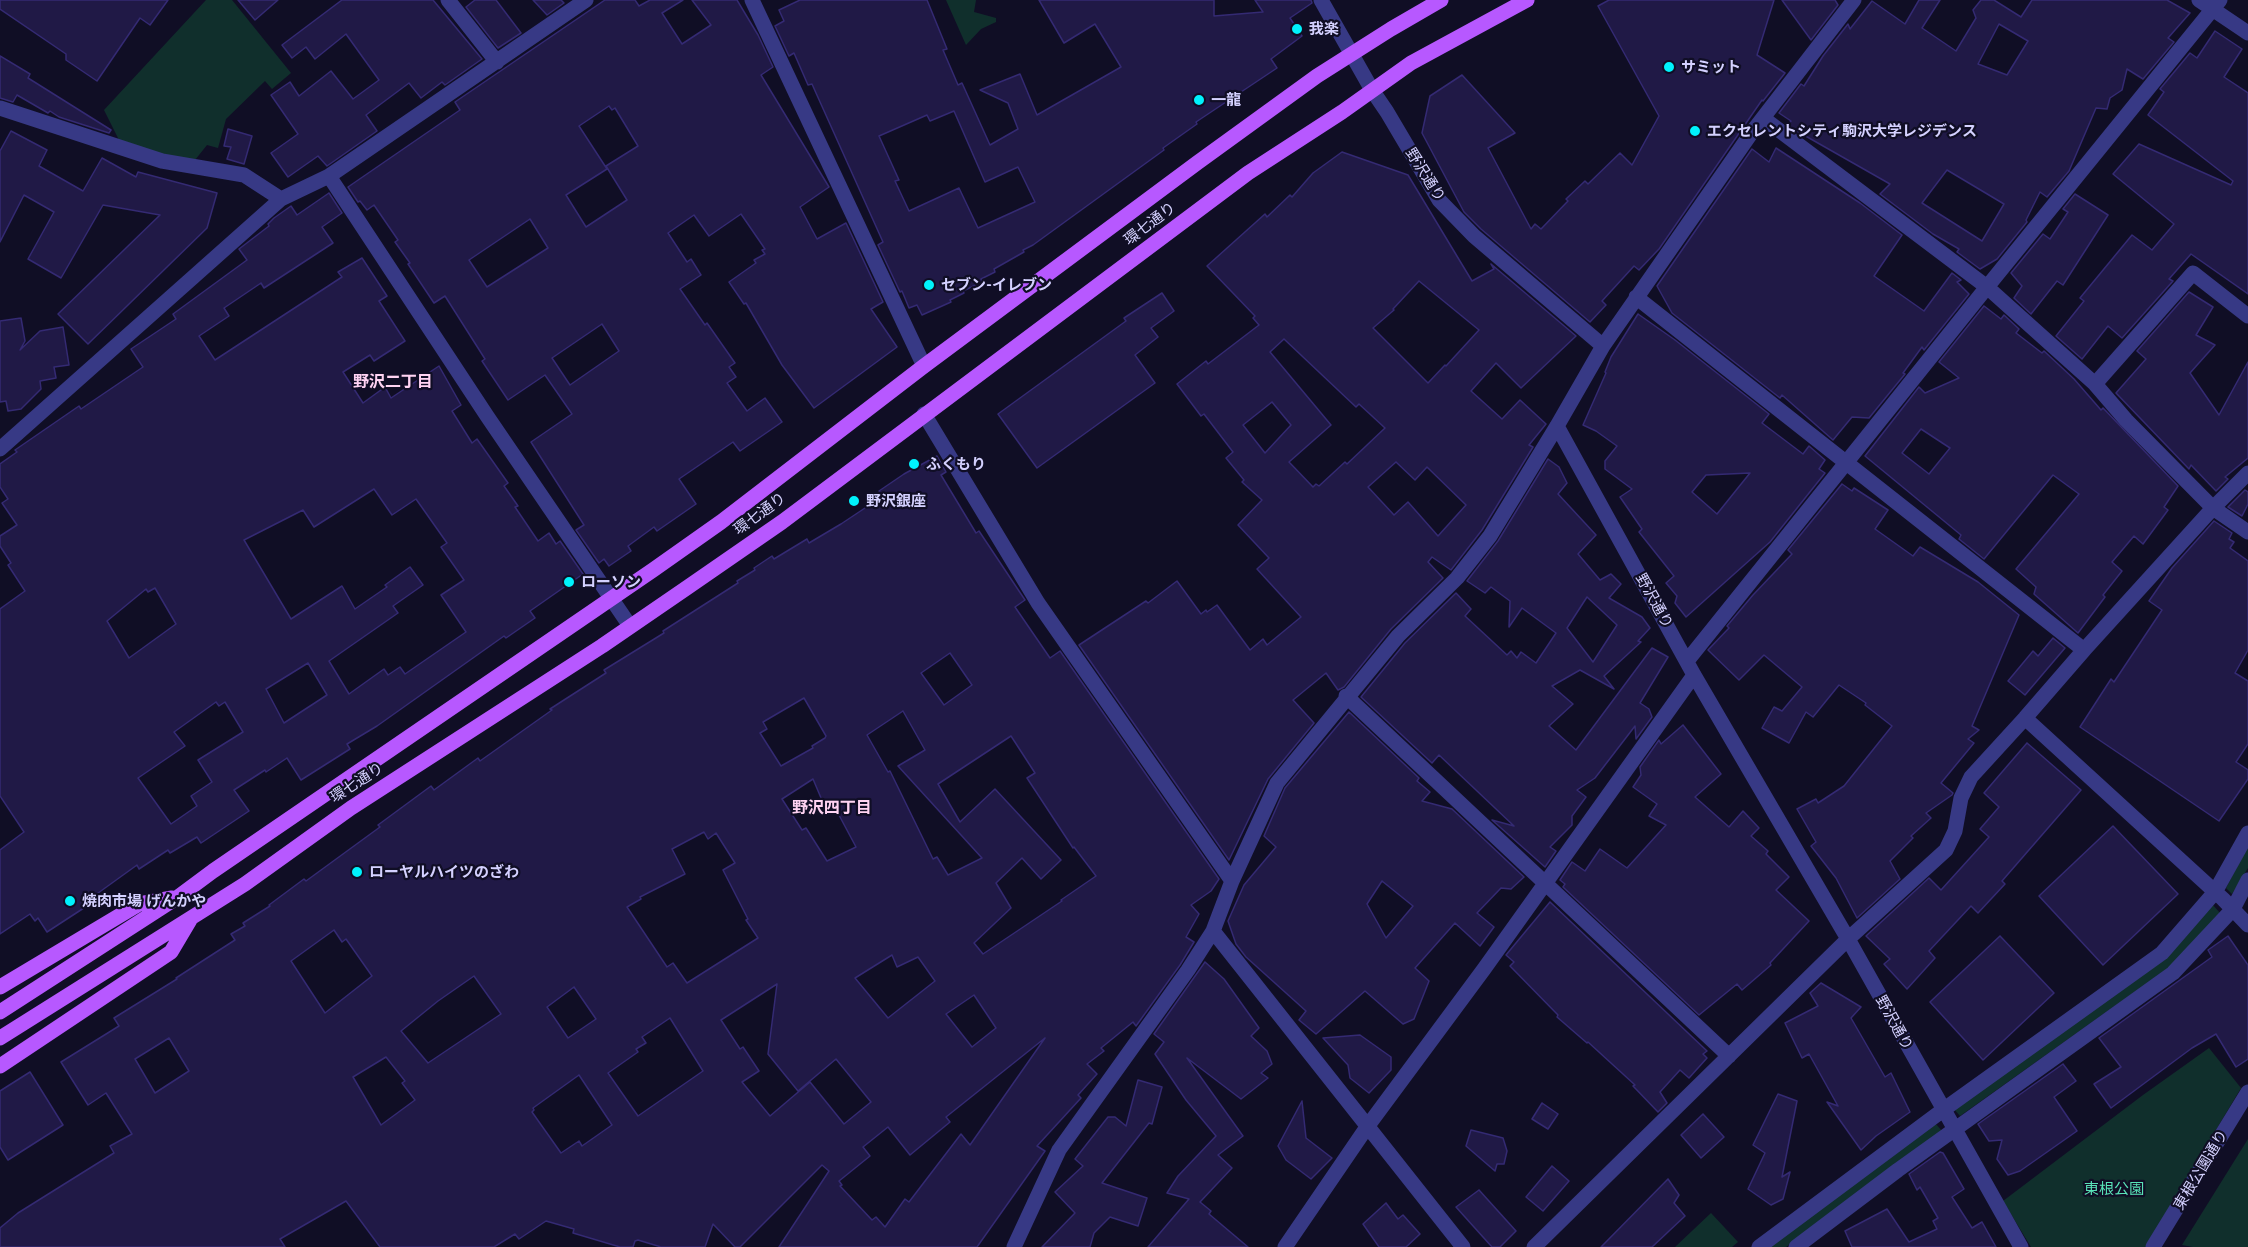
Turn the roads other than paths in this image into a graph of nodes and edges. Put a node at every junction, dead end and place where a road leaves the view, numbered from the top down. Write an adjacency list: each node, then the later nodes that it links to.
1 (448, 0): 12 (street)
2 (586, 0): 12 (street)
3 (752, 0): 22 (street)
4 (1322, 0): 11 (street, 野沢通り)
5 (1441, 0): 11 (main road, 環七通り)
6 (1527, 0): 13 (main road, 環七通り)
7 (1854, 0): 15 (street)
8 (2199, 0): 9 (street)
9 (2217, 5): 10 (street); 18 (street)
10 (2248, 33)
11 (1352, 54): 13 (street, 野沢通り); 22 (main road, 環七通り)
12 (497, 62): 16 (street)
13 (1372, 90): 21 (street, 野沢通り); 24 (main road, 環七通り)
14 (0, 108): 17 (street)
15 (1763, 118): 18 (street); 19 (street)
16 (329, 176): 17 (street); 31 (street)
17 (281, 199): 26 (street)
18 (1986, 287): 23 (street); 27 (street)
19 (1636, 297): 21 (street); 27 (street)
20 (2248, 316): 23 (street)
21 (1603, 346): 25 (street)
22 (924, 366): 31 (main road, 環七通り)
23 (2095, 384): 29 (street)
24 (924, 414): 32 (main road, 環七通り); 39 (street)
25 (1557, 426): 34 (street, 野沢通り); 35 (street)
26 (0, 449)
27 (1847, 463): 33 (street); 34 (street)
28 (2248, 473): 29 (street)
29 (2213, 508): 30 (street); 33 (street)
30 (2248, 532)
31 (612, 597): 32 (street); 42 (main road, 環七通り)
32 (630, 626): 44 (main road, 環七通り)
33 (2084, 650): 36 (street)
34 (1691, 668): 40 (street); 47 (street, 野沢通り)
35 (1346, 696): 39 (street); 40 (street)
36 (2025, 718): 41 (street); 47 (street)
37 (2248, 833): 41 (street)
38 (2248, 880): 43 (street)
39 (1232, 881): 46 (street)
40 (1546, 882): 51 (street); 55 (street)
41 (2215, 892): 43 (street); 54 (street)
42 (178, 897): 48 (main road); 49 (main road, 環七通り)
43 (2233, 909): 45 (street); 56 (street)
44 (191, 918): 50 (main road, 環七通り); 52 (main road)
45 (2248, 925)
46 (1213, 931): 55 (street); 57 (street)
47 (1848, 939): 51 (street); 54 (street, 野沢通り)
48 (0, 987)
49 (0, 1012)
50 (0, 1038)
51 (1729, 1056): 60 (street)
52 (0, 1066)
53 (2248, 1092): 64 (street, 東根公園通り)
54 (1943, 1110): 56 (street, 野沢通り); 61 (street)
55 (1368, 1127): 58 (street); 59 (street)
56 (1954, 1129): 62 (street); 63 (street, 野沢通り)
57 (1014, 1247)
58 (1284, 1247)
59 (1463, 1247)
60 (1534, 1247)
61 (1759, 1247)
62 (1796, 1247)
63 (2021, 1247)
64 (2153, 1247)

